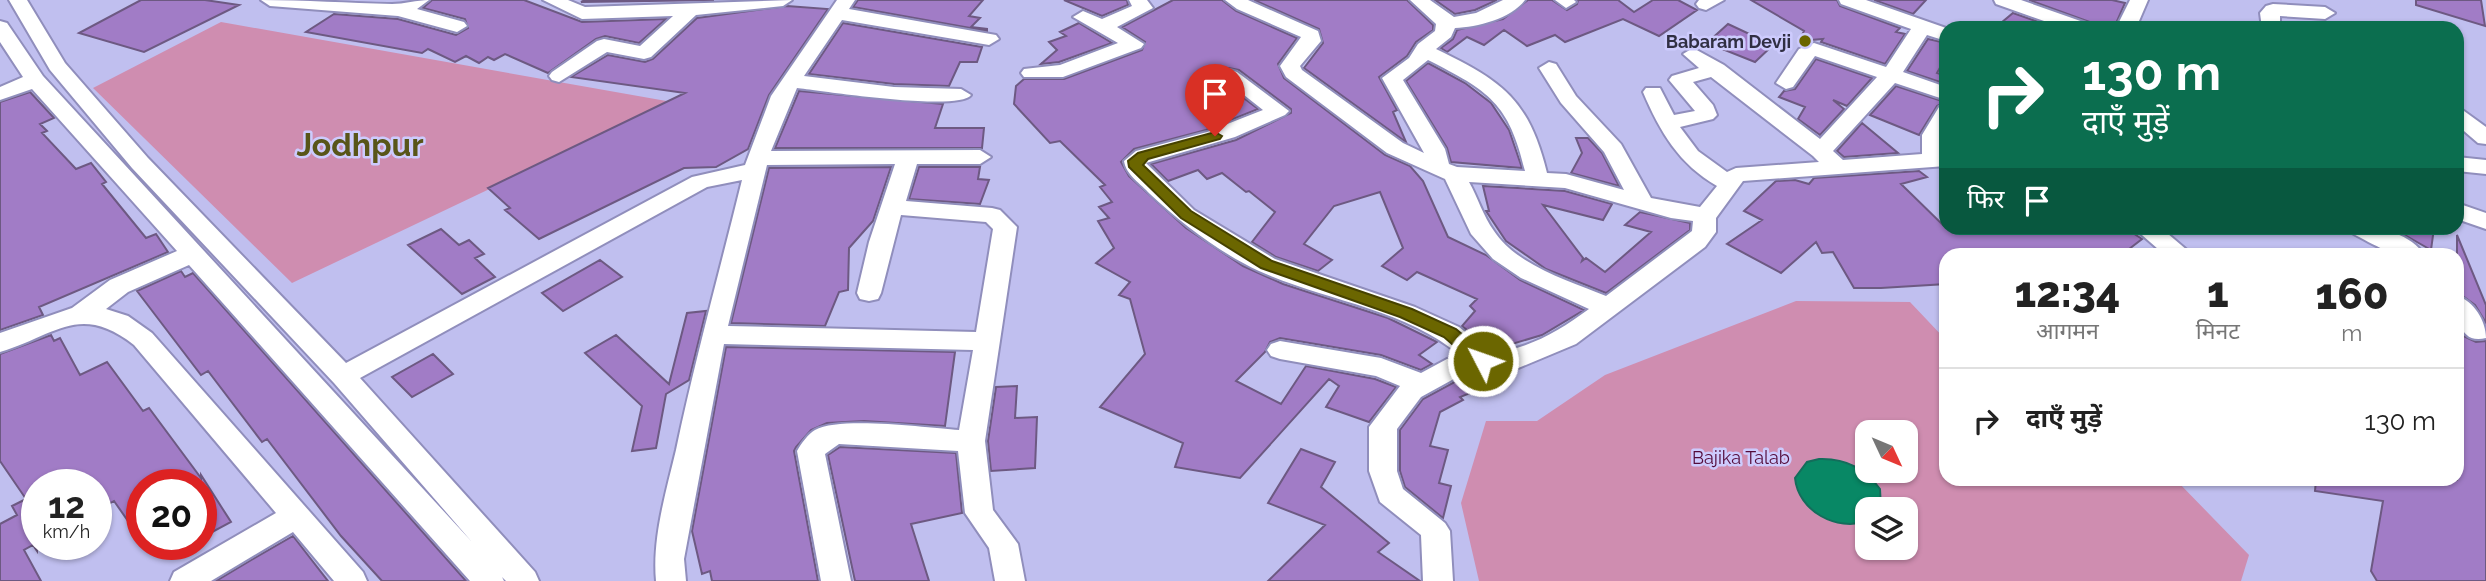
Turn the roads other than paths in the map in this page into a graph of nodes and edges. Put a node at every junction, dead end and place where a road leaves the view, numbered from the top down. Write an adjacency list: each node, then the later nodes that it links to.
1 (18, 0): 83 (street)
2 (270, 0): 17 (street)
3 (420, 0): 17 (street)
4 (552, 0): 18 (street)
5 (619, 0): 18 (street)
6 (783, 0): 16 (street)
7 (1138, 0): 34 (street)
8 (1234, 0): 60 (street)
9 (1419, 0): 20 (street)
10 (1516, 0): 20 (street)
11 (1848, 0): 25 (street)
12 (2003, 0): 21 (street)
13 (2307, 0): 19 (street)
14 (2134, 1): 22 (street)
15 (839, 4): 29 (street); 39 (street)
16 (691, 9): 18 (street); 35 (street)
17 (399, 10): 26 (street)
18 (600, 12)
19 (2325, 13): 23 (street); 24 (street)
20 (1446, 21): 30 (street)
21 (2062, 21)
22 (2128, 21)
23 (2271, 21)
24 (2335, 21)
25 (1923, 25): 28 (street); 37 (street)
26 (457, 26)
27 (0, 27): 38 (street)
28 (1939, 32)
29 (989, 39)
30 (1424, 51): 60 (street); 61 (street)
31 (1693, 54): 33 (street)
32 (1549, 68): 63 (street)
33 (1717, 69): 48 (street); 51 (street)
34 (1031, 73)
35 (559, 76)
36 (1230, 76): 82 (street)
37 (1890, 76): 40 (street); 42 (street); 51 (street)
38 (35, 80): 43 (street); 72 (street)
39 (791, 81): 44 (street); 56 (street)
40 (1786, 83)
41 (1653, 92): 48 (street)
42 (1939, 92)
43 (0, 94)
44 (961, 95)
45 (2464, 116): 46 (street)
46 (2486, 119)
47 (2464, 121): 50 (street)
48 (1667, 123): 62 (street)
49 (1939, 126): 54 (street)
50 (2486, 138)
51 (1821, 151): 59 (street)
52 (908, 157): 53 (street); 56 (street); 64 (street)
53 (980, 157)
54 (1939, 158)
55 (1939, 160): 59 (street)
56 (756, 164): 78 (street); 83 (street)
57 (2464, 165): 58 (street)
58 (2486, 167)
59 (1839, 169): 62 (street)
60 (1446, 172): 61 (street); 74 (street)
61 (1538, 180): 63 (street)
62 (1729, 183): 66 (street)
63 (1642, 203): 66 (street)
64 (895, 207): 73 (street); 79 (street)
65 (2464, 213): 67 (street)
66 (1705, 215): 74 (street)
67 (2486, 222)
68 (2155, 235): 70 (street)
69 (2375, 235): 71 (street)
70 (2172, 248)
71 (2401, 248)
72 (194, 253): 76 (street); 89 (street)
73 (869, 293)
74 (1610, 307): 82 (street)
75 (2464, 316): 77 (street)
76 (79, 317): 80 (street); 86 (street)
77 (2474, 331)
78 (713, 335): 79 (street); 91 (street)
79 (989, 341): 85 (street)
80 (0, 342)
81 (1280, 349): 84 (street)
82 (1483, 361): 84 (street)
83 (343, 376): 90 (street)
84 (1421, 384): 94 (street)
85 (971, 441): 92 (street); 93 (street)
86 (296, 516): 87 (street); 88 (street)
87 (185, 581)
88 (352, 581)
89 (489, 581)
90 (524, 581)
91 (671, 581)
92 (836, 581)
93 (1010, 581)
94 (1438, 581)

